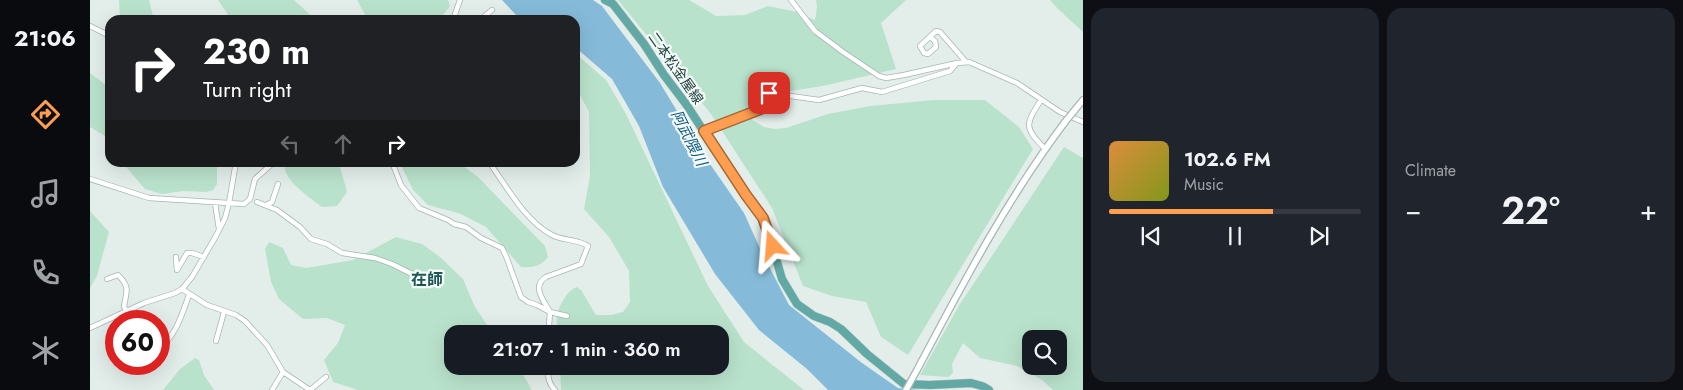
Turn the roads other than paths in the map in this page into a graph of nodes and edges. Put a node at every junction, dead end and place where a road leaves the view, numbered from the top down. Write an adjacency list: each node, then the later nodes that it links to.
1 (460, 0): 5 (street)
2 (606, 0): 15 (main road, 二本松金屋線)
3 (791, 0): 11 (street)
4 (492, 10): 6 (street)
5 (455, 15)
6 (486, 15)
7 (90, 26): 8 (street)
8 (105, 34)
9 (930, 37): 10 (street)
10 (966, 62): 11 (street); 12 (street)
11 (957, 63): 15 (street)
12 (1041, 100): 14 (street); 16 (street)
13 (1083, 100): 16 (street, bridge)
14 (1083, 122)
15 (704, 131): 50 (main road, 二本松金屋線)
16 (1045, 149): 49 (street, bridge)
17 (235, 167): 25 (street)
18 (268, 167): 25 (street)
19 (394, 167): 37 (street)
20 (493, 167): 37 (street)
21 (90, 180): 24 (street)
22 (278, 184): 26 (street)
23 (257, 202): 26 (street)
24 (215, 203): 25 (street); 27 (street)
25 (230, 203): 27 (street)
26 (266, 205): 31 (street)
27 (219, 230): 29 (street)
28 (176, 257): 29 (street)
29 (204, 257): 32 (street)
30 (106, 279): 34 (street)
31 (432, 284)
32 (182, 289): 33 (street); 35 (street)
33 (189, 295): 36 (street); 42 (street)
34 (126, 310)
35 (128, 310)
36 (224, 312): 43 (street); 44 (street)
37 (550, 312): 38 (street); 40 (street)
38 (567, 316)
39 (105, 321): 41 (street)
40 (549, 325)
41 (90, 328)
42 (170, 339)
43 (216, 342)
44 (283, 372): 46 (street); 47 (street)
45 (548, 375): 48 (street)
46 (326, 377)
47 (272, 390)
48 (555, 390)
49 (906, 390)
50 (989, 390)

